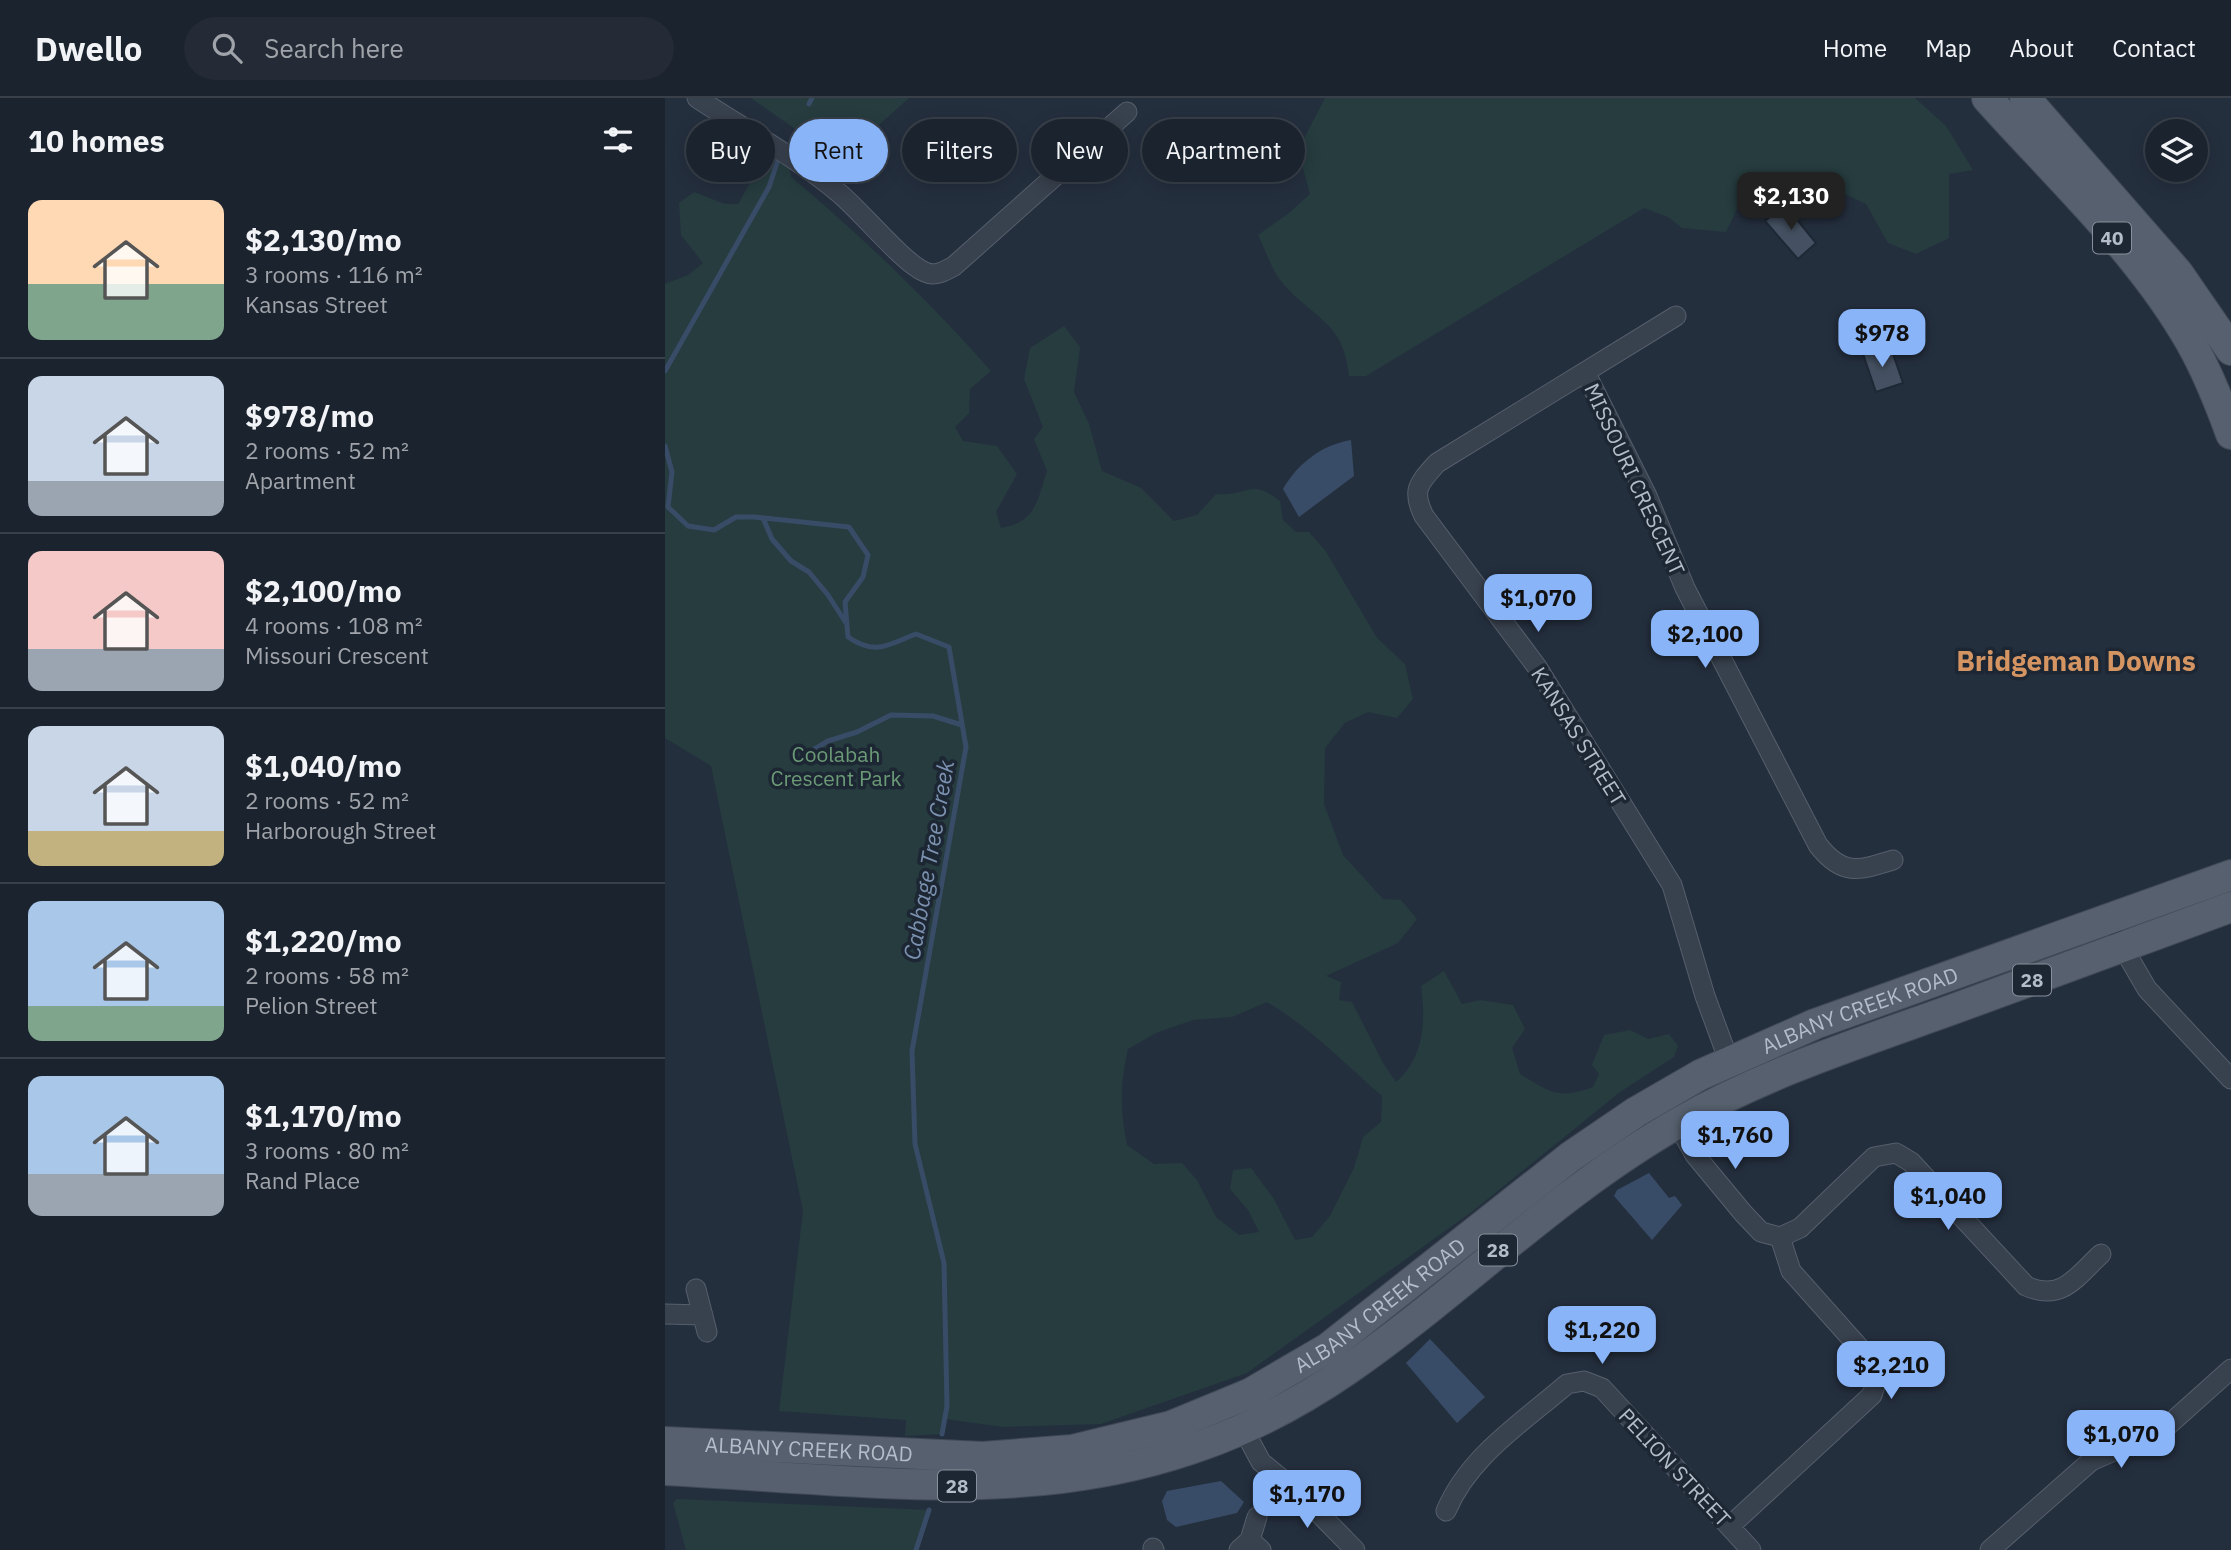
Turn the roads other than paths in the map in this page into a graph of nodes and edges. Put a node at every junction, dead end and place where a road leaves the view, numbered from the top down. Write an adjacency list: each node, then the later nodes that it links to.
1 (697, 98): 4 (street)
2 (1987, 98): 8 (main road, 40)
3 (2025, 98): 6 (main road, 40)
4 (1128, 111)
5 (1677, 316): 7 (street, KANSAS STREET)
6 (2231, 350)
7 (1585, 372): 9 (street, MISSOURI CRESCENT); 14 (street, KANSAS STREET)
8 (2231, 434)
9 (1893, 860)
10 (2231, 875): 12 (main road, ALBANY CREEK ROAD / 28)
11 (2231, 907): 13 (main road, ALBANY CREEK ROAD / 28)
12 (2109, 919): 13 (street); 14 (main road, ALBANY CREEK ROAD / 28)
13 (2122, 948): 15 (street); 16 (main road, ALBANY CREEK ROAD / 28)
14 (1729, 1061): 22 (main road, ALBANY CREEK ROAD / 28)
15 (2231, 1079)
16 (1677, 1123): 17 (street); 22 (main road, ALBANY CREEK ROAD / 28)
17 (1780, 1237): 18 (street); 27 (street)
18 (2101, 1254)
19 (696, 1289): 20 (street)
20 (665, 1314)
21 (2231, 1369): 31 (street)
22 (1236, 1415): 23 (main road, ALBANY CREEK ROAD / 28); 24 (main road, ALBANY CREEK ROAD / 28); 29 (street)
23 (665, 1442)
24 (665, 1470)
25 (1446, 1511): 27 (street, PELION STREET)
26 (1257, 1517): 28 (street)
27 (1730, 1526): 30 (street, PELION STREET)
28 (1250, 1546)
29 (1347, 1547)
30 (1751, 1550)
31 (1990, 1550)

